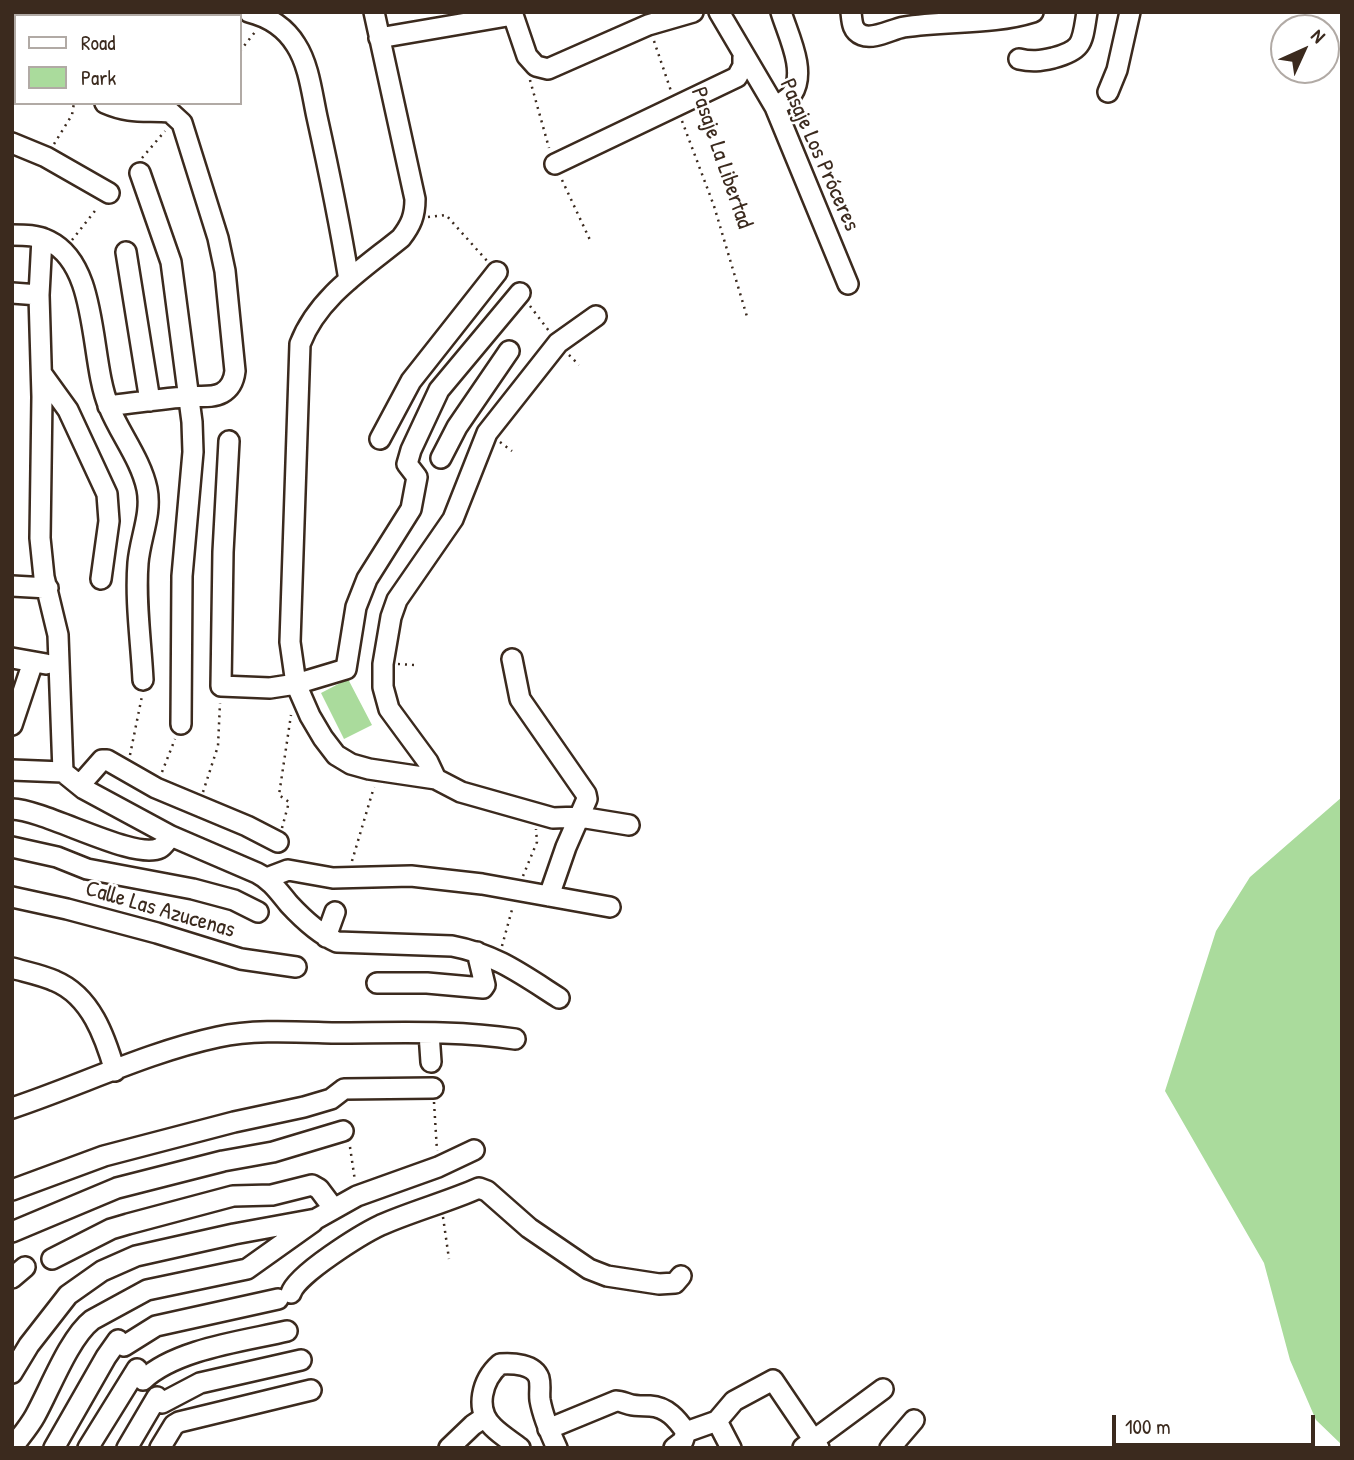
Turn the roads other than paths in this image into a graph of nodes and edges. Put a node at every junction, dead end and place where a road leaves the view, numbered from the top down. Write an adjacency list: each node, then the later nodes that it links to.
1 (374, 12): 12 (street)
2 (693, 12): 11 (street)
3 (719, 12): 13 (street, Pasaje Los Próceres)
4 (781, 12): 17 (street)
5 (851, 12): 6 (street)
6 (1033, 12)
7 (1087, 12): 14 (street)
8 (1130, 12): 15 (street)
9 (257, 14): 26 (street)
10 (513, 14): 11 (street); 12 (street)
11 (646, 19)
12 (379, 38): 26 (street)
13 (743, 57): 17 (street, Pasaje Los Próceres); 19 (street)
14 (1019, 59)
15 (1108, 92)
16 (109, 105): 34 (street)
17 (775, 107): 27 (street, Pasaje Los Próceres)
18 (12, 143): 21 (street)
19 (555, 164)
20 (140, 173): 34 (street)
21 (109, 193)
22 (12, 234): 23 (street)
23 (42, 238): 30 (street); 36 (street)
24 (126, 252): 35 (street)
25 (497, 272): 37 (street)
26 (349, 280): 48 (street)
27 (848, 284)
28 (12, 293): 30 (street)
29 (520, 293): 48 (street)
30 (39, 295): 33 (street)
31 (596, 316): 53 (street)
32 (509, 351): 39 (street)
33 (41, 374): 40 (street); 42 (street)
34 (188, 396): 35 (street); 49 (street)
35 (150, 401): 36 (street)
36 (108, 406): 47 (street)
37 (380, 439)
38 (229, 441): 48 (street)
39 (441, 458)
40 (101, 579)
41 (12, 586): 42 (street)
42 (48, 588): 46 (street)
43 (12, 658): 45 (street)
44 (512, 659): 56 (street)
45 (33, 662): 46 (street); 50 (street)
46 (60, 666): 52 (street)
47 (143, 680)
48 (296, 684): 53 (street)
49 (181, 724)
50 (12, 725)
51 (12, 770): 52 (street)
52 (62, 772): 54 (street)
53 (436, 779): 56 (street)
54 (80, 785): 58 (street); 59 (street)
55 (12, 809): 58 (street)
56 (580, 817): 57 (street); 62 (street)
57 (629, 825)
58 (171, 836): 61 (street)
59 (278, 842)
60 (12, 847): 65 (street)
61 (267, 878): 62 (street); 67 (street)
62 (549, 896): 64 (street)
63 (12, 897): 69 (street, Calle Las Azucenas)
64 (610, 907)
65 (258, 912)
66 (335, 912): 67 (street)
67 (326, 937): 68 (street)
68 (477, 951): 71 (street); 72 (street)
69 (296, 967)
70 (12, 968): 76 (street)
71 (377, 983)
72 (559, 998)
73 (429, 1033): 74 (street); 75 (street); 76 (street)
74 (515, 1039)
75 (431, 1062)
76 (115, 1071): 78 (street)
77 (433, 1088): 81 (street)
78 (12, 1108)
79 (343, 1131): 83 (street)
80 (474, 1150): 82 (street)
81 (12, 1190)
82 (323, 1215): 84 (street); 88 (street); 99 (street)
83 (12, 1232)
84 (52, 1259)
85 (681, 1276): 100 (street)
86 (288, 1331): 101 (street)
87 (301, 1360): 89 (street)
88 (12, 1373)
89 (238, 1374): 92 (street); 102 (street)
90 (311, 1390): 92 (street)
91 (883, 1390): 98 (street)
92 (247, 1406): 103 (street)
93 (485, 1417): 96 (street); 104 (street); 105 (street)
94 (914, 1420): 108 (street)
95 (717, 1422): 97 (street); 98 (street); 107 (street)
96 (548, 1429): 97 (street); 106 (street)
97 (680, 1440)
98 (812, 1445)
99 (12, 1448)
100 (54, 1448)
101 (88, 1448)
102 (127, 1448)
103 (160, 1448)
104 (450, 1448)
105 (520, 1448)
106 (557, 1448)
107 (731, 1448)
108 (890, 1448)

